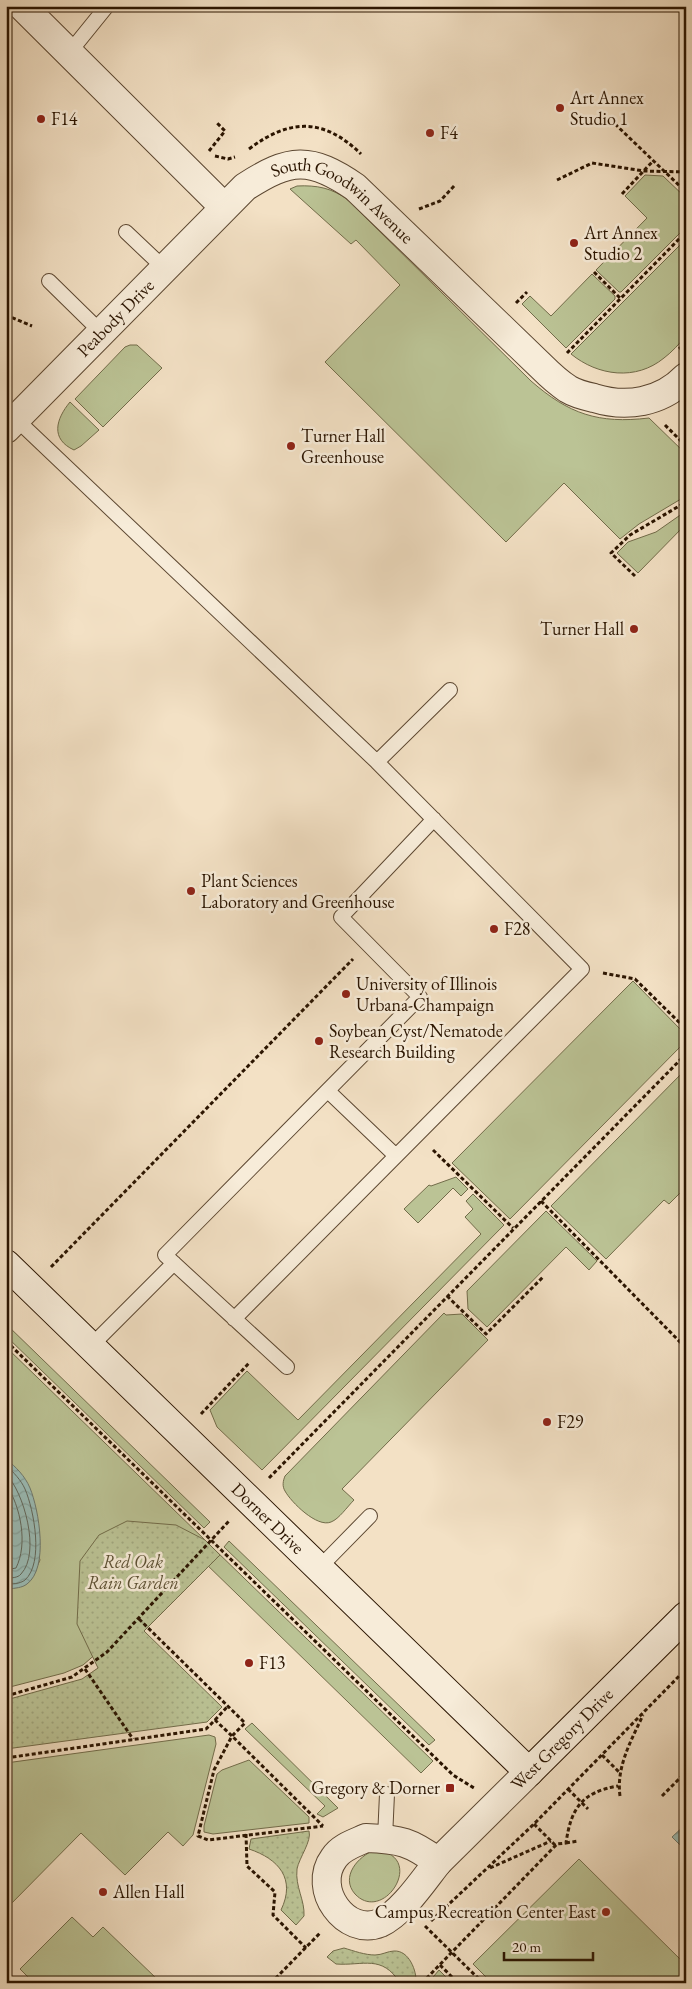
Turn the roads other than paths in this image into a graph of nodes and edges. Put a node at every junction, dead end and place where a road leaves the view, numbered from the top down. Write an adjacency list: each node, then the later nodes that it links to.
1 (22, 6): 3 (street)
2 (107, 6): 3 (lane)
3 (69, 53): 4 (street)
4 (224, 207): 6 (street, Peabody Drive); 9 (street, South Goodwin Avenue)
5 (126, 232): 6 (lane)
6 (164, 268): 8 (street, Peabody Drive)
7 (49, 281): 8 (lane)
8 (101, 332): 10 (street, Peabody Drive)
9 (685, 381)
10 (11, 424): 12 (lane)
11 (450, 690): 12 (lane)
12 (377, 762): 13 (lane)
13 (434, 819): 14 (lane); 15 (lane)
14 (328, 1091): 15 (lane); 16 (lane)
15 (396, 1156): 18 (lane)
16 (174, 1263): 18 (lane); 19 (lane)
17 (6, 1264): 19 (street, Dorner Drive)
18 (234, 1319): 20 (lane)
19 (91, 1346): 22 (street, Dorner Drive)
20 (287, 1367)
21 (370, 1516): 22 (lane)
22 (318, 1568): 24 (street, Dorner Drive)
23 (686, 1616): 24 (street, West Gregory Drive)
24 (529, 1772): 27 (street, West Gregory Drive)
25 (387, 1794): 26 (lane)
26 (385, 1838): 27 (street, West Gregory Drive); 27 (street, West Gregory Drive)
27 (438, 1862)

